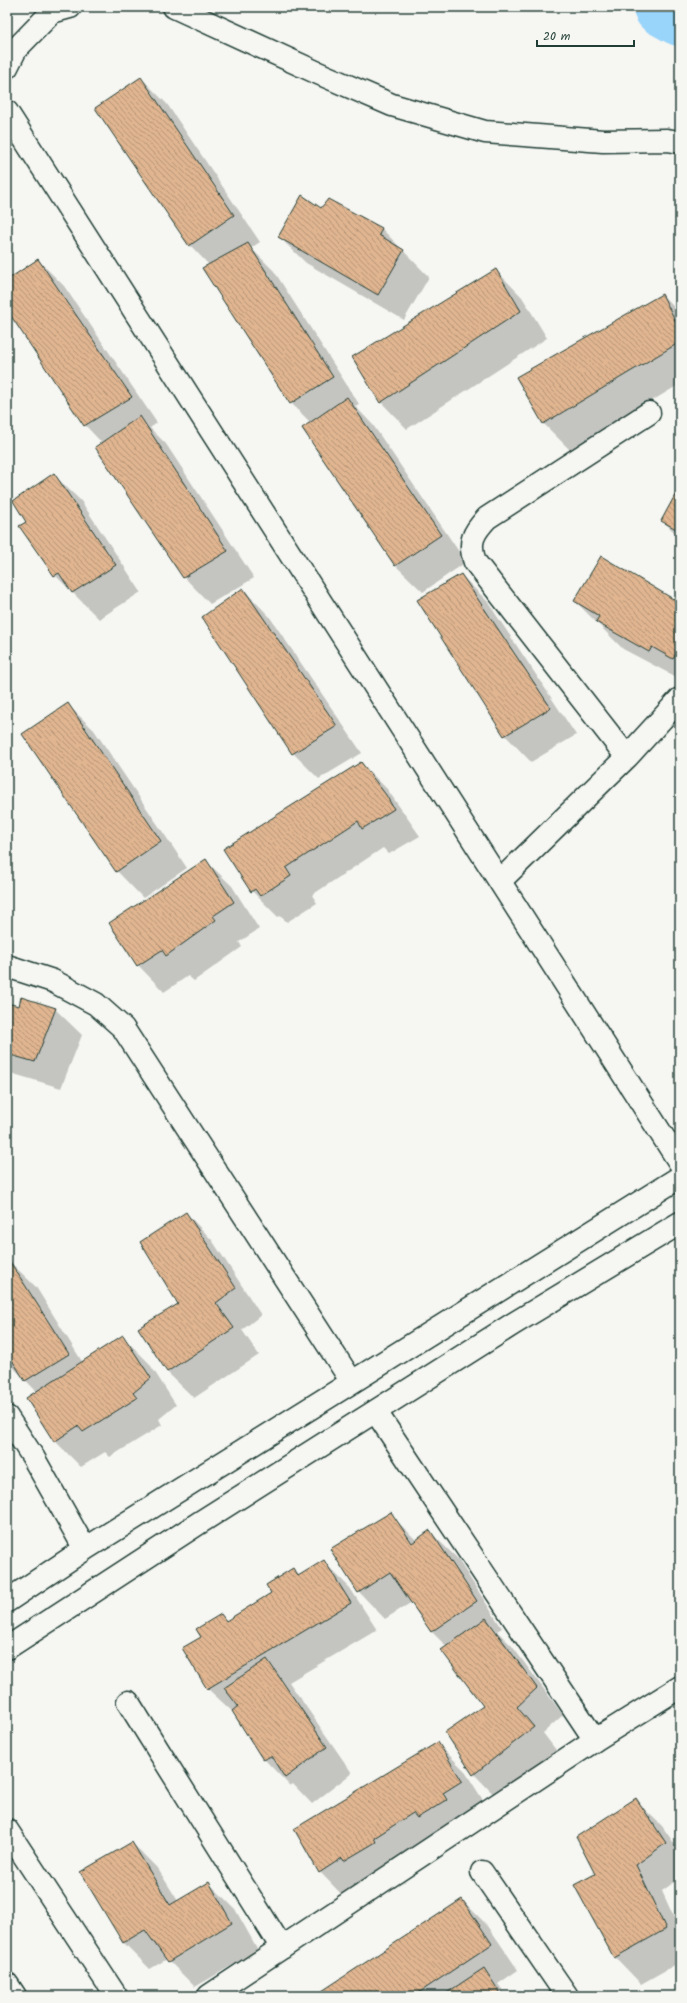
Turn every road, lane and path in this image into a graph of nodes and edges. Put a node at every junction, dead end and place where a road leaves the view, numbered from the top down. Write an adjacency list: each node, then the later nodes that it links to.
1 (70, 7): 3 (street)
2 (174, 7): 5 (street)
3 (7, 68)
4 (7, 112): 9 (street)
5 (680, 142)
6 (649, 413): 8 (street)
7 (680, 699): 8 (street)
8 (627, 757): 9 (street)
9 (500, 881): 11 (street)
10 (7, 966): 14 (street)
11 (680, 1163)
12 (680, 1177): 14 (street)
13 (680, 1223): 15 (street)
14 (352, 1382): 17 (street)
15 (376, 1412): 19 (street); 22 (street)
16 (7, 1417): 17 (street)
17 (85, 1550): 18 (street)
18 (7, 1601)
19 (9, 1642)
20 (680, 1687): 22 (street)
21 (128, 1702): 25 (street)
22 (595, 1740): 25 (street)
23 (7, 1830): 28 (street)
24 (482, 1872): 30 (street)
25 (282, 1948): 29 (street)
26 (7, 1984): 27 (street)
27 (16, 1996)
28 (116, 1996)
29 (209, 1996)
30 (567, 1996)

